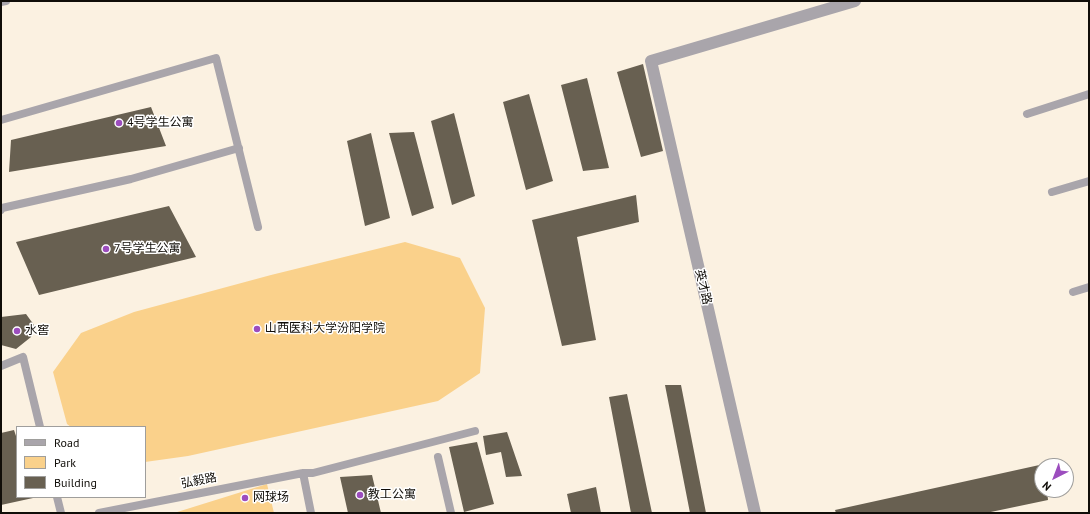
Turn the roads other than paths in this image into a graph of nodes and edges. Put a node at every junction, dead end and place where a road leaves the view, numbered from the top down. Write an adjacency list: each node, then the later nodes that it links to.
1 (6, 1): 3 (lane)
2 (855, 1): 24 (street, 英才路)
3 (1, 2)
4 (1089, 94): 5 (lane)
5 (1027, 114)
6 (1, 120): 7 (lane)
7 (239, 148): 10 (lane); 11 (lane)
8 (1089, 181): 9 (lane)
9 (1052, 192)
10 (1, 210)
11 (258, 227)
12 (1089, 287): 13 (lane)
13 (1073, 292)
14 (1, 366): 15 (lane)
15 (40, 426)
16 (475, 431): 18 (lane, 弘毅路)
17 (438, 457): 23 (lane)
18 (303, 473): 21 (lane, 弘毅路); 22 (lane)
19 (57, 498): 20 (lane)
20 (62, 513)
21 (99, 513)
22 (311, 513)
23 (451, 513)
24 (755, 513)

